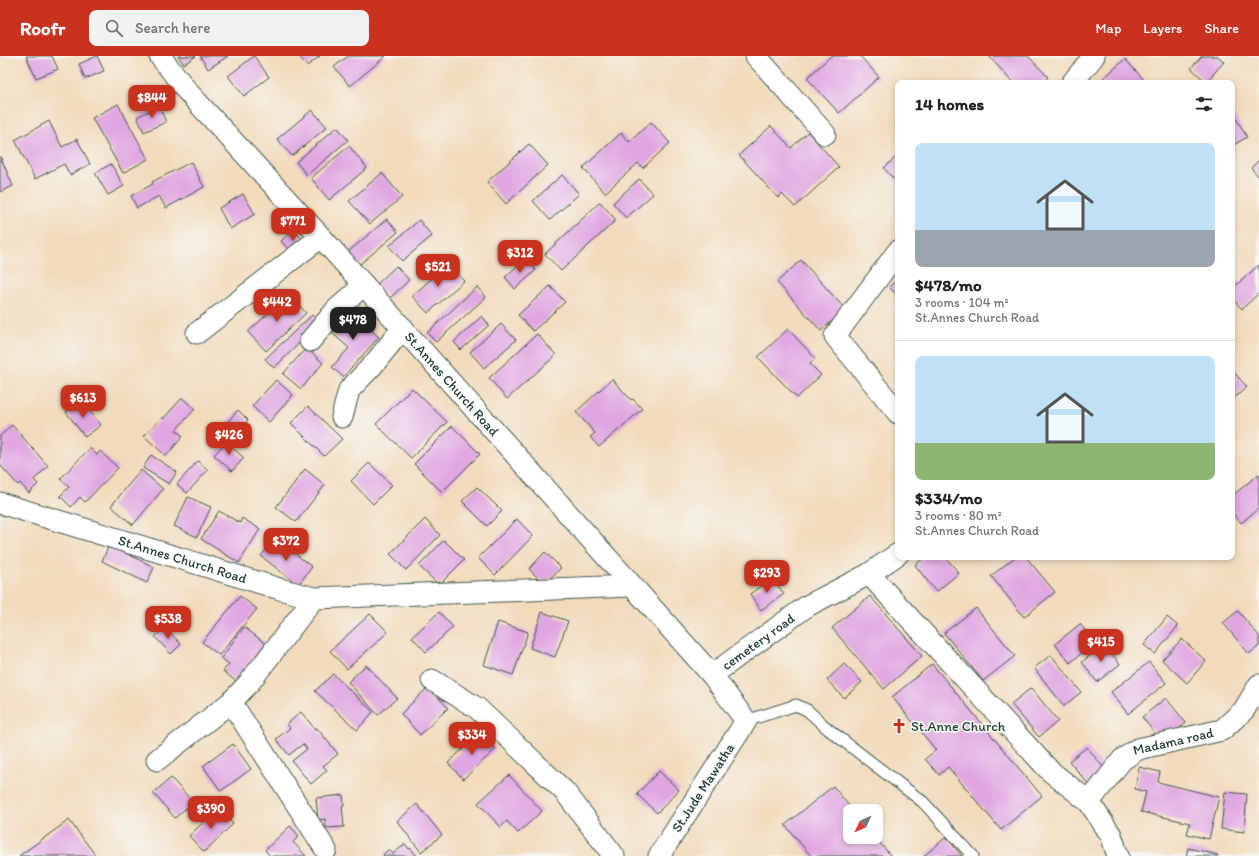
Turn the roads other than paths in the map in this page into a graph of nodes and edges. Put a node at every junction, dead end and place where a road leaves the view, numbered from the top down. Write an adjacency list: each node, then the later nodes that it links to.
1 (160, 56): 6 (street, St.Annes Church Road)
2 (756, 56): 5 (street)
3 (1094, 56): 4 (street)
4 (1074, 80)
5 (825, 134)
6 (321, 237): 8 (street, St.Annes Church Road); 10 (street)
7 (895, 255): 12 (street)
8 (364, 285): 9 (street, St.Annes Church Road); 11 (street)
9 (403, 328): 13 (street); 17 (street, St.Annes Church Road)
10 (196, 333)
11 (310, 341)
12 (895, 409)
13 (342, 417)
14 (0, 502): 18 (street, St.Annes Church Road)
15 (895, 556): 16 (street, cemetery road)
16 (869, 574): 19 (street, cemetery road); 25 (street)
17 (632, 586): 18 (street, St.Annes Church Road); 19 (street, St.Annes Church Road)
18 (314, 598): 22 (street)
19 (712, 675): 23 (street, St.Annes Church Road)
20 (432, 680): 27 (street)
21 (1259, 686): 25 (street, Madama road)
22 (231, 702): 24 (street); 26 (street)
23 (746, 721): 28 (street, St.Jude Mawatha); 29 (lane)
24 (157, 760)
25 (1089, 802): 30 (street)
26 (326, 850)
27 (614, 856)
28 (659, 856)
29 (973, 856)
30 (1118, 856)

